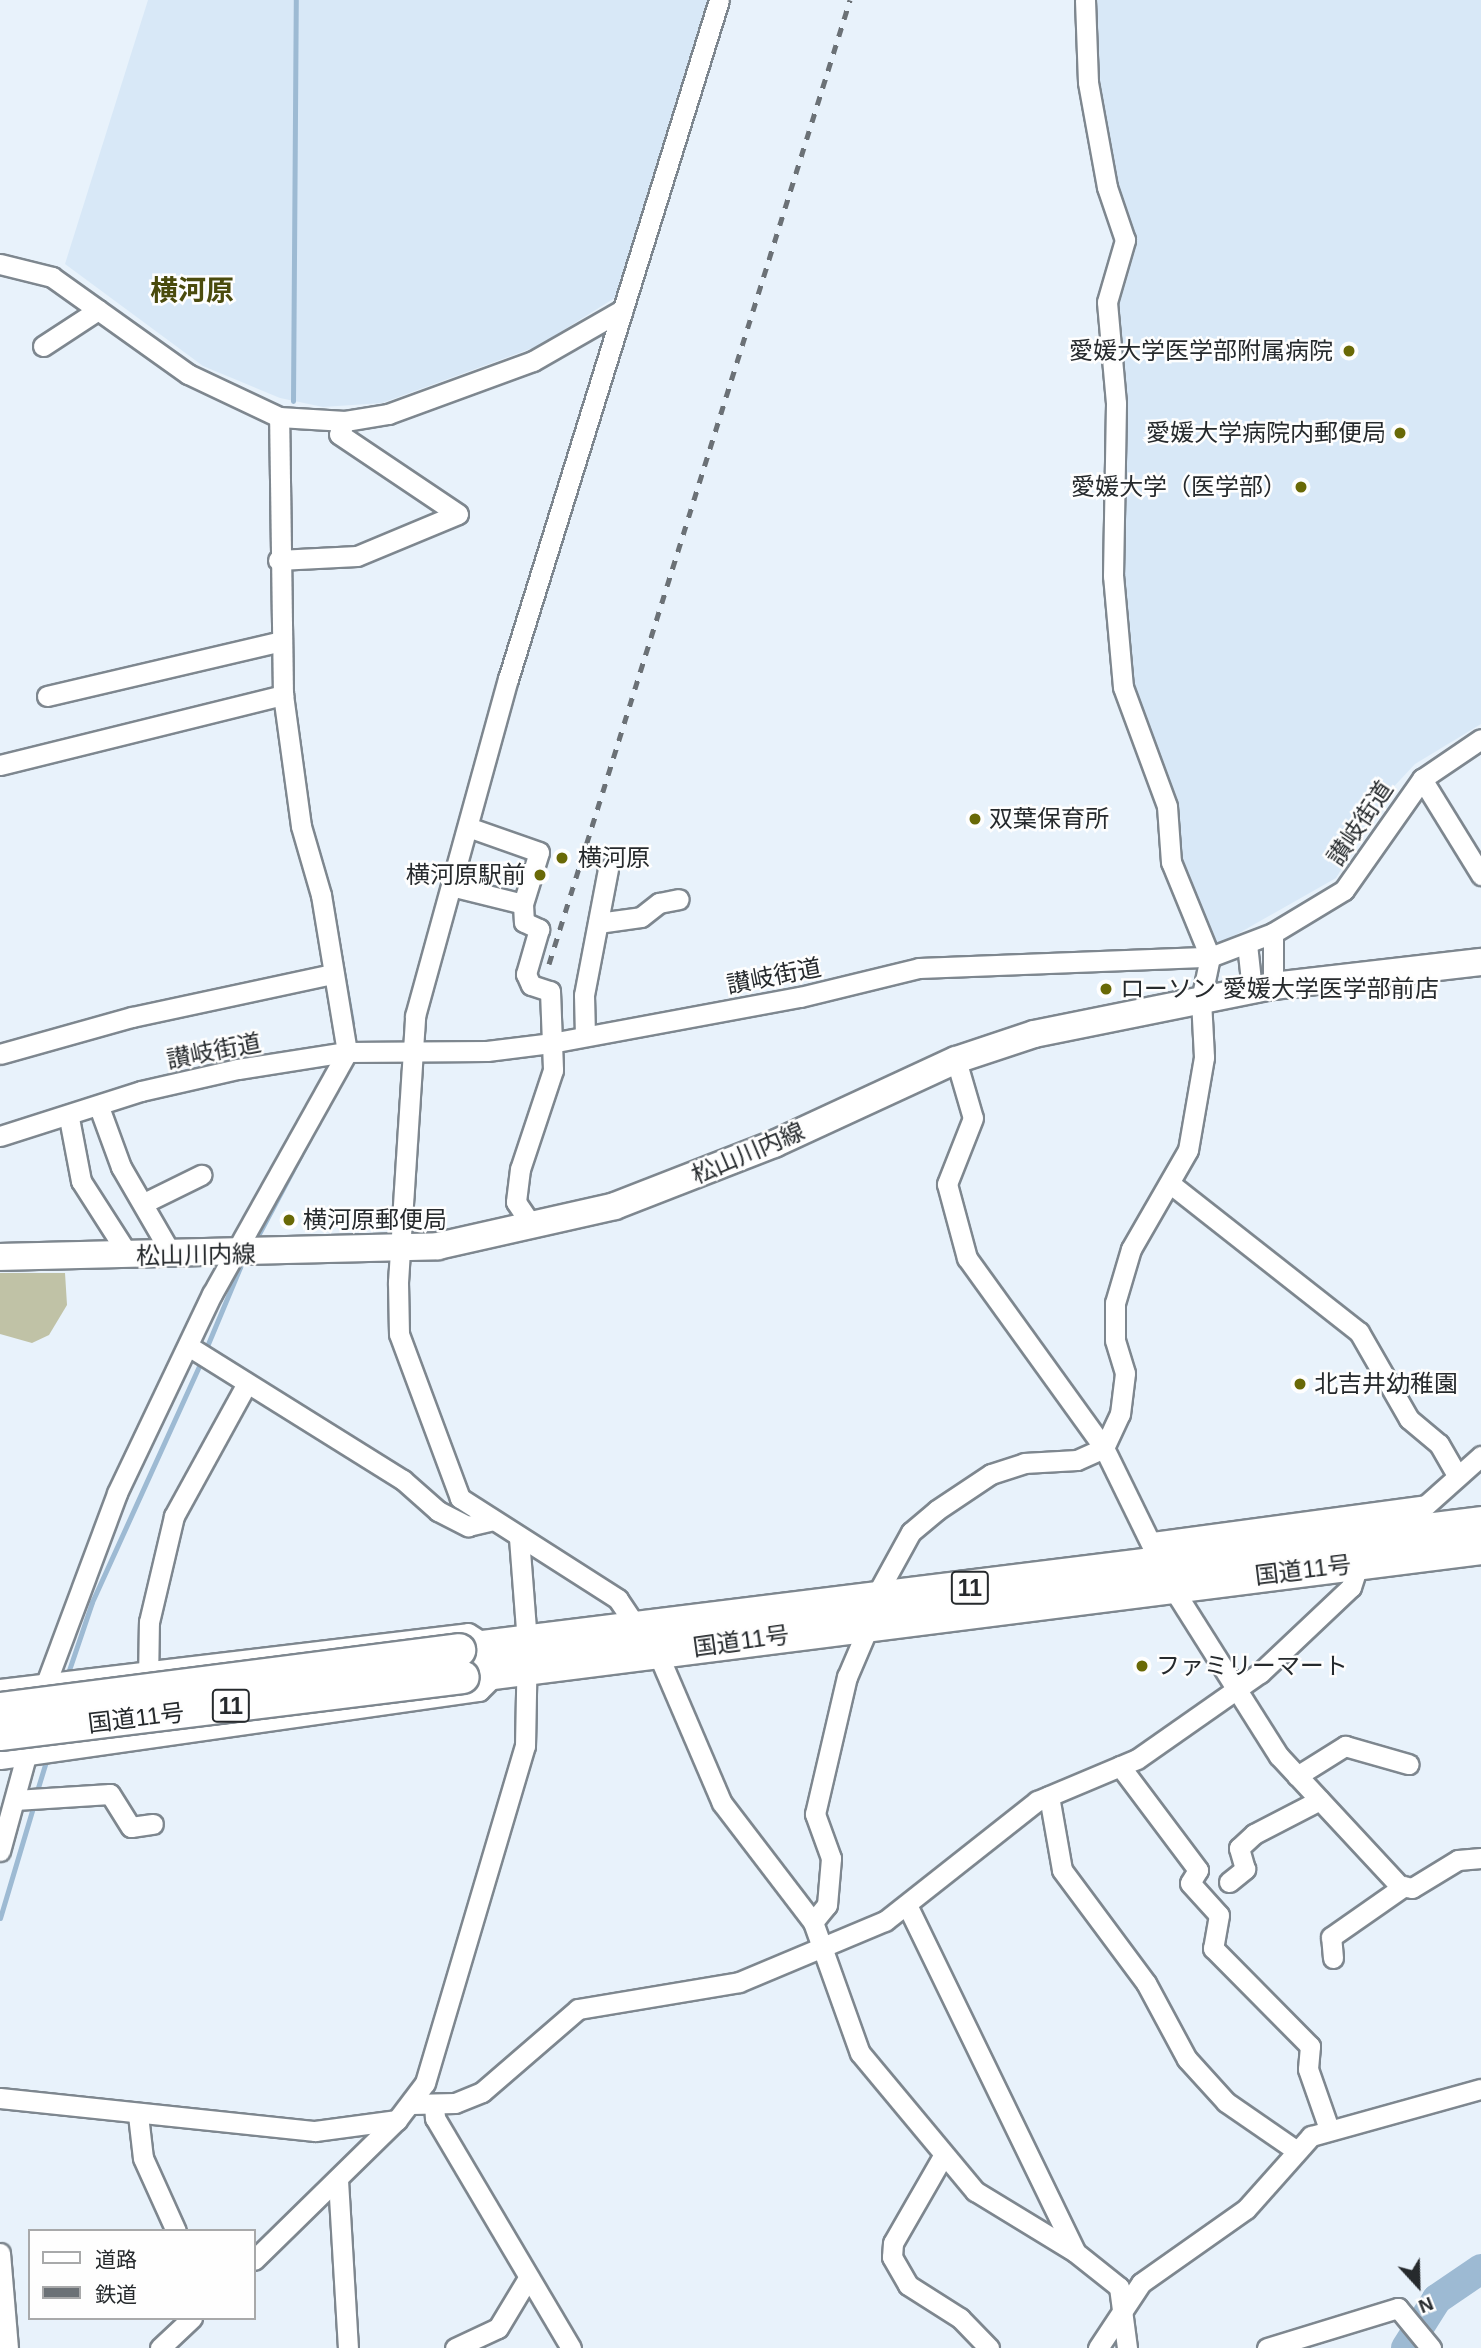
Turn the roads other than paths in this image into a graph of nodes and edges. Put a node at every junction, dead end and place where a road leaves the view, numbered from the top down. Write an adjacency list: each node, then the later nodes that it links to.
1 (719, 0): 5 (street)
2 (1085, 0): 25 (street)
3 (0, 264): 4 (street)
4 (98, 310): 6 (street); 7 (street)
5 (622, 310): 8 (street); 16 (street)
6 (43, 346)
7 (279, 417): 8 (street); 9 (street)
8 (345, 421): 9 (street)
9 (283, 560): 10 (street)
10 (281, 641): 11 (street); 12 (street)
11 (283, 695): 14 (street); 27 (street)
12 (47, 696)
13 (1481, 739): 15 (street, 讃岐街道)
14 (0, 765)
15 (1422, 779): 18 (street); 23 (street, 讃岐街道)
16 (468, 827): 19 (street); 21 (street)
17 (608, 870): 22 (street)
18 (1481, 875)
19 (451, 886): 21 (street); 34 (street)
20 (679, 899): 22 (street)
21 (523, 904): 29 (street)
22 (598, 923): 30 (street)
23 (1273, 933): 24 (street, 讃岐街道); 28 (street)
24 (1247, 944): 25 (street, 讃岐街道); 28 (street)
25 (1210, 957): 31 (street); 32 (street, 讃岐街道)
26 (1481, 962): 28 (main road, 松山川内線)
27 (333, 974): 35 (street); 36 (street)
28 (1263, 988): 31 (main road, 松山川内線)
29 (550, 991): 30 (street); 33 (street)
30 (584, 995): 32 (street)
31 (1201, 1000): 37 (main road, 松山川内線); 42 (street)
32 (585, 1037): 33 (street, 讃岐街道)
33 (551, 1043): 34 (street, 讃岐街道); 44 (street)
34 (412, 1048): 35 (street, 讃岐街道); 45 (street)
35 (352, 1052): 38 (street, 讃岐街道); 47 (street)
36 (0, 1054)
37 (956, 1060): 44 (main road, 松山川内線); 52 (street)
38 (99, 1107): 39 (street, 讃岐街道); 43 (street)
39 (69, 1118): 40 (street, 讃岐街道); 48 (street)
40 (0, 1136)
41 (201, 1175): 43 (street)
42 (1172, 1185): 52 (street); 54 (street)
43 (144, 1203): 46 (street)
44 (533, 1227): 45 (main road, 松山川内線)
45 (403, 1248): 47 (main road, 松山川内線); 55 (street)
46 (172, 1255): 47 (main road, 松山川内線); 48 (main road, 松山川内線)
47 (233, 1255): 50 (street)
48 (129, 1256): 49 (main road, 松山川内線)
49 (0, 1257)
50 (190, 1347): 51 (street); 66 (street)
51 (245, 1387): 55 (street); 65 (street)
52 (1104, 1448): 60 (street); 61 (street)
53 (1481, 1456): 54 (street)
54 (1456, 1474): 60 (street)
55 (490, 1521): 57 (street)
56 (1481, 1522): 60 (highway, 国道11号 / 11)
57 (519, 1538): 62 (street); 64 (street)
58 (1481, 1548): 59 (highway, 国道11号 / 11)
59 (1359, 1563): 60 (highway, 国道11号 / 11); 68 (street)
60 (1162, 1564): 61 (highway, 国道11号 / 11); 68 (street)
61 (872, 1612): 62 (highway, 国道11号 / 11); 63 (highway, 国道11号 / 11); 86 (street)
62 (638, 1629): 64 (highway, 国道11号 / 11)
63 (658, 1654): 64 (highway, 国道11号 / 11); 86 (street)
64 (494, 1660): 65 (street); 69 (highway, 国道11号 / 11, bridge); 70 (highway, 国道11号 / 11, bridge); 71 (street); 91 (street)
65 (148, 1671): 66 (street); 71 (street)
66 (45, 1686): 67 (street); 72 (street)
67 (0, 1689)
68 (1236, 1690): 75 (street); 76 (street)
69 (0, 1709)
70 (0, 1734)
71 (149, 1736): 72 (street)
72 (28, 1755): 73 (street); 78 (street)
73 (0, 1759)
74 (1408, 1764): 76 (street)
75 (1121, 1766): 77 (street); 95 (street)
76 (1297, 1776): 79 (street)
77 (1049, 1796): 85 (street); 96 (street)
78 (15, 1800): 80 (street); 81 (street)
79 (1320, 1800): 83 (street); 84 (street)
80 (153, 1824)
81 (0, 1851)
82 (1481, 1858): 84 (street)
83 (1229, 1882)
84 (1404, 1886): 88 (street)
85 (908, 1907): 87 (street); 100 (street)
86 (813, 1922): 87 (street)
87 (821, 1950): 92 (street); 97 (street)
88 (1334, 1958)
89 (1481, 2089): 95 (street)
90 (0, 2098): 93 (street)
91 (412, 2104): 92 (street); 94 (street)
92 (434, 2104): 103 (street)
93 (138, 2115): 94 (street); 99 (street)
94 (397, 2120): 98 (street)
95 (1329, 2129): 96 (street)
96 (1297, 2151): 104 (street)
97 (943, 2156): 100 (street); 112 (street)
98 (338, 2180): 102 (street); 109 (street)
99 (175, 2229)
100 (1075, 2252): 104 (street)
101 (0, 2253): 108 (street)
102 (256, 2258)
103 (528, 2278): 110 (street); 111 (street)
104 (1124, 2305): 113 (street); 114 (street)
105 (190, 2320): 106 (street)
106 (163, 2347)
107 (1430, 2347): 115 (street)
108 (8, 2348)
109 (348, 2348)
110 (455, 2348)
111 (571, 2348)
112 (989, 2348)
113 (1098, 2348)
114 (1127, 2348)
115 (1267, 2348)

